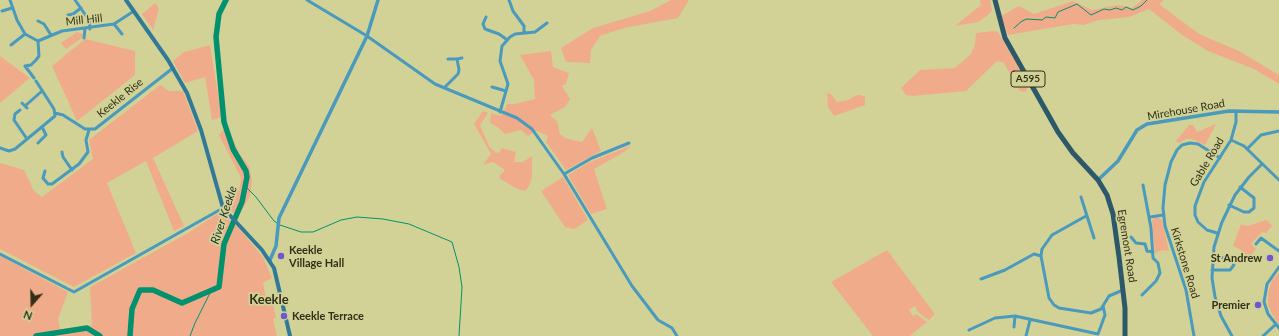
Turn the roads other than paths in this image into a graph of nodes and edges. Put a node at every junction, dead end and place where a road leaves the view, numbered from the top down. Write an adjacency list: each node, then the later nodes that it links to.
1 (10, 0): 8 (street)
2 (75, 0): 9 (street)
3 (126, 0): 11 (main road)
4 (307, 0): 23 (street)
5 (378, 0): 23 (street)
6 (508, 0): 19 (street)
7 (995, 0): 59 (highway, Egremont Road / A595)
8 (12, 8): 10 (street); 20 (street)
9 (81, 8): 12 (street); 18 (street)
10 (2, 11)
11 (134, 11): 16 (street, Mill Hill); 31 (main road)
12 (68, 14)
13 (486, 17): 25 (street)
14 (38, 21): 22 (street)
15 (547, 23): 19 (street)
16 (114, 24): 18 (street, Mill Hill); 21 (street)
17 (85, 29): 18 (street, Mill Hill); 22 (street, Mill Hill); 24 (street)
18 (90, 29)
19 (524, 33): 25 (street)
20 (25, 34): 26 (street); 27 (street)
21 (122, 34)
22 (51, 35): 26 (street, Mill Hill)
23 (366, 36): 33 (street); 78 (street)
24 (84, 38)
25 (506, 39): 35 (street)
26 (38, 41): 34 (street)
27 (12, 45)
28 (462, 58): 30 (street)
29 (448, 59): 30 (street)
30 (457, 60): 33 (street)
31 (173, 68): 45 (street, Keekle Rise); 65 (main road)
32 (492, 86): 35 (street)
33 (444, 88): 40 (street)
34 (42, 91): 36 (street); 39 (street)
35 (506, 91): 40 (street)
36 (25, 106)
37 (20, 110): 43 (street)
38 (1236, 110): 41 (street, Mirehouse Road); 48 (street, Gable Road); 59 (street, Mirehouse Road)
39 (55, 112): 44 (street); 45 (street)
40 (500, 112): 58 (street)
41 (1279, 112)
42 (24, 124): 43 (street)
43 (20, 127): 47 (street)
44 (42, 127): 47 (street); 49 (street)
45 (89, 130): 56 (street)
46 (1279, 131): 52 (street)
47 (27, 139): 51 (street)
48 (1231, 140): 52 (street); 54 (street, Gable Road)
49 (38, 143)
50 (629, 143): 58 (street)
51 (0, 148)
52 (1247, 149): 55 (street)
53 (62, 152): 56 (street)
54 (1220, 158): 66 (street, Kirkstone Road); 69 (street, Gable Road)
55 (1262, 164): 60 (street); 62 (street)
56 (72, 170): 57 (street)
57 (45, 171)
58 (564, 174): 93 (street)
59 (1098, 180): 82 (highway, Egremont Road / A595)
60 (1279, 180)
61 (1143, 185): 68 (street)
62 (1240, 187): 64 (street); 64 (street)
63 (1081, 197): 67 (street)
64 (1229, 205): 69 (street)
65 (223, 208): 75 (street); 78 (main road)
66 (1163, 215): 68 (street); 96 (street, Kirkstone Road)
67 (1086, 216): 71 (street); 77 (street)
68 (1150, 217): 74 (street)
69 (1217, 233): 76 (street)
70 (1131, 236): 74 (street)
71 (1094, 238)
72 (1256, 244): 73 (street)
73 (1279, 251)
74 (1153, 252): 83 (street)
75 (0, 254)
76 (1213, 255): 80 (street); 80 (street)
77 (1041, 256): 81 (street); 84 (street)
78 (270, 260): 92 (main road)
79 (1279, 267): 87 (street)
80 (1212, 270): 97 (street)
81 (981, 279)
82 (1123, 290): 84 (street); 95 (highway, Egremont Road / A595)
83 (1142, 295)
84 (1103, 306): 91 (street)
85 (1015, 316): 86 (street); 88 (street); 90 (street)
86 (1030, 320): 91 (street); 94 (street)
87 (1275, 325): 89 (street); 98 (street)
88 (1014, 327)
89 (1279, 328)
90 (969, 330)
91 (1097, 335)
92 (290, 336)
93 (677, 336)
94 (1026, 336)
95 (1125, 336)
96 (1194, 336)
97 (1232, 336)
98 (1262, 336)

